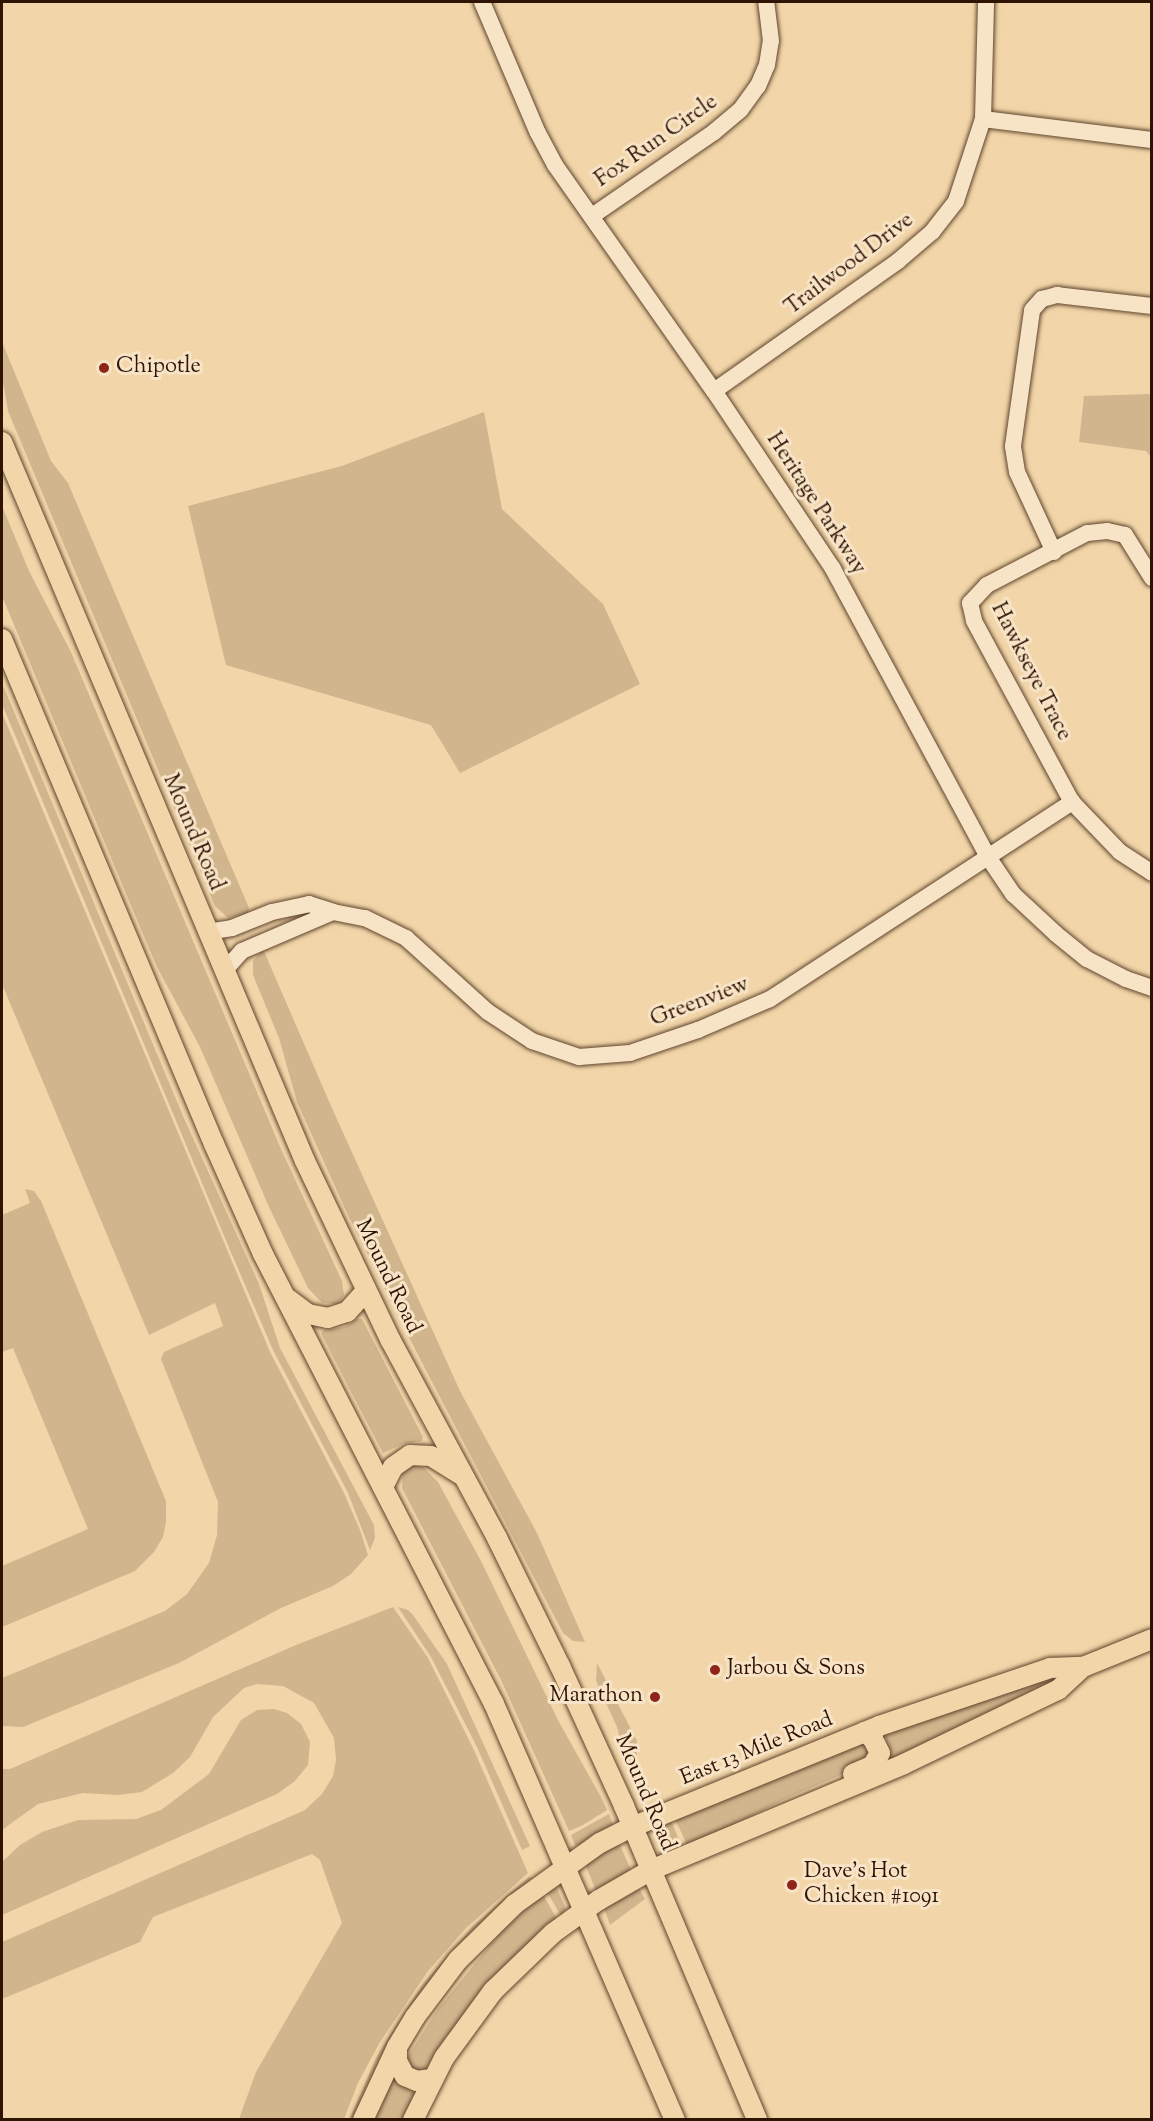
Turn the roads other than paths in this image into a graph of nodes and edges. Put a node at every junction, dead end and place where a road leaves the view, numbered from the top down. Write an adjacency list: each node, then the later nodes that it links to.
1 (482, 2): 6 (street, Heritage Parkway)
2 (765, 2): 6 (street, Fox Run Circle)
3 (986, 2): 4 (street, Trailwood Drive)
4 (983, 118): 5 (street); 8 (street, Trailwood Drive)
5 (1152, 140)
6 (592, 216): 8 (street, Heritage Parkway)
7 (1152, 306): 10 (street)
8 (714, 391): 14 (street, Heritage Parkway)
9 (2, 442): 17 (main road, Mound Road)
10 (1054, 552): 11 (street, Hawkseye Trace); 13 (street, Hawkseye Trace)
11 (1152, 578)
12 (2, 639): 21 (main road)
13 (1072, 802): 14 (street, Greenview); 15 (street)
14 (988, 856): 16 (street, Greenview); 19 (street, Heritage Parkway)
15 (1152, 873)
16 (333, 912): 17 (street, Greenview); 18 (street)
17 (207, 932): 18 (main road, Mound Road)
18 (224, 971): 20 (main road, Mound Road)
19 (1152, 988)
20 (366, 1291): 21 (main road); 22 (main road, Mound Road)
21 (282, 1293): 23 (main road)
22 (465, 1478): 23 (main road); 28 (main road, Mound Road)
23 (383, 1487): 29 (main road)
24 (1152, 1639): 25 (main road, East 13 Mile Road)
25 (1083, 1667): 26 (main road, East 13 Mile Road); 27 (main road, East 13 Mile Road)
26 (865, 1732): 27 (main road); 28 (main road, East 13 Mile Road)
27 (798, 1809): 30 (main road, East 13 Mile Road)
28 (633, 1827): 29 (main road, East 13 Mile Road); 30 (main road, Mound Road)
29 (566, 1865): 31 (main road); 32 (main road, East 13 Mile Road)
30 (651, 1870): 31 (main road, East 13 Mile Road); 37 (main road, Mound Road)
31 (585, 1910): 33 (main road, East 13 Mile Road); 36 (main road)
32 (397, 2047): 33 (main road); 34 (main road, East 13 Mile Road)
33 (432, 2079): 35 (main road, East 13 Mile Road)
34 (363, 2120)
35 (412, 2120)
36 (675, 2120)
37 (757, 2120)

